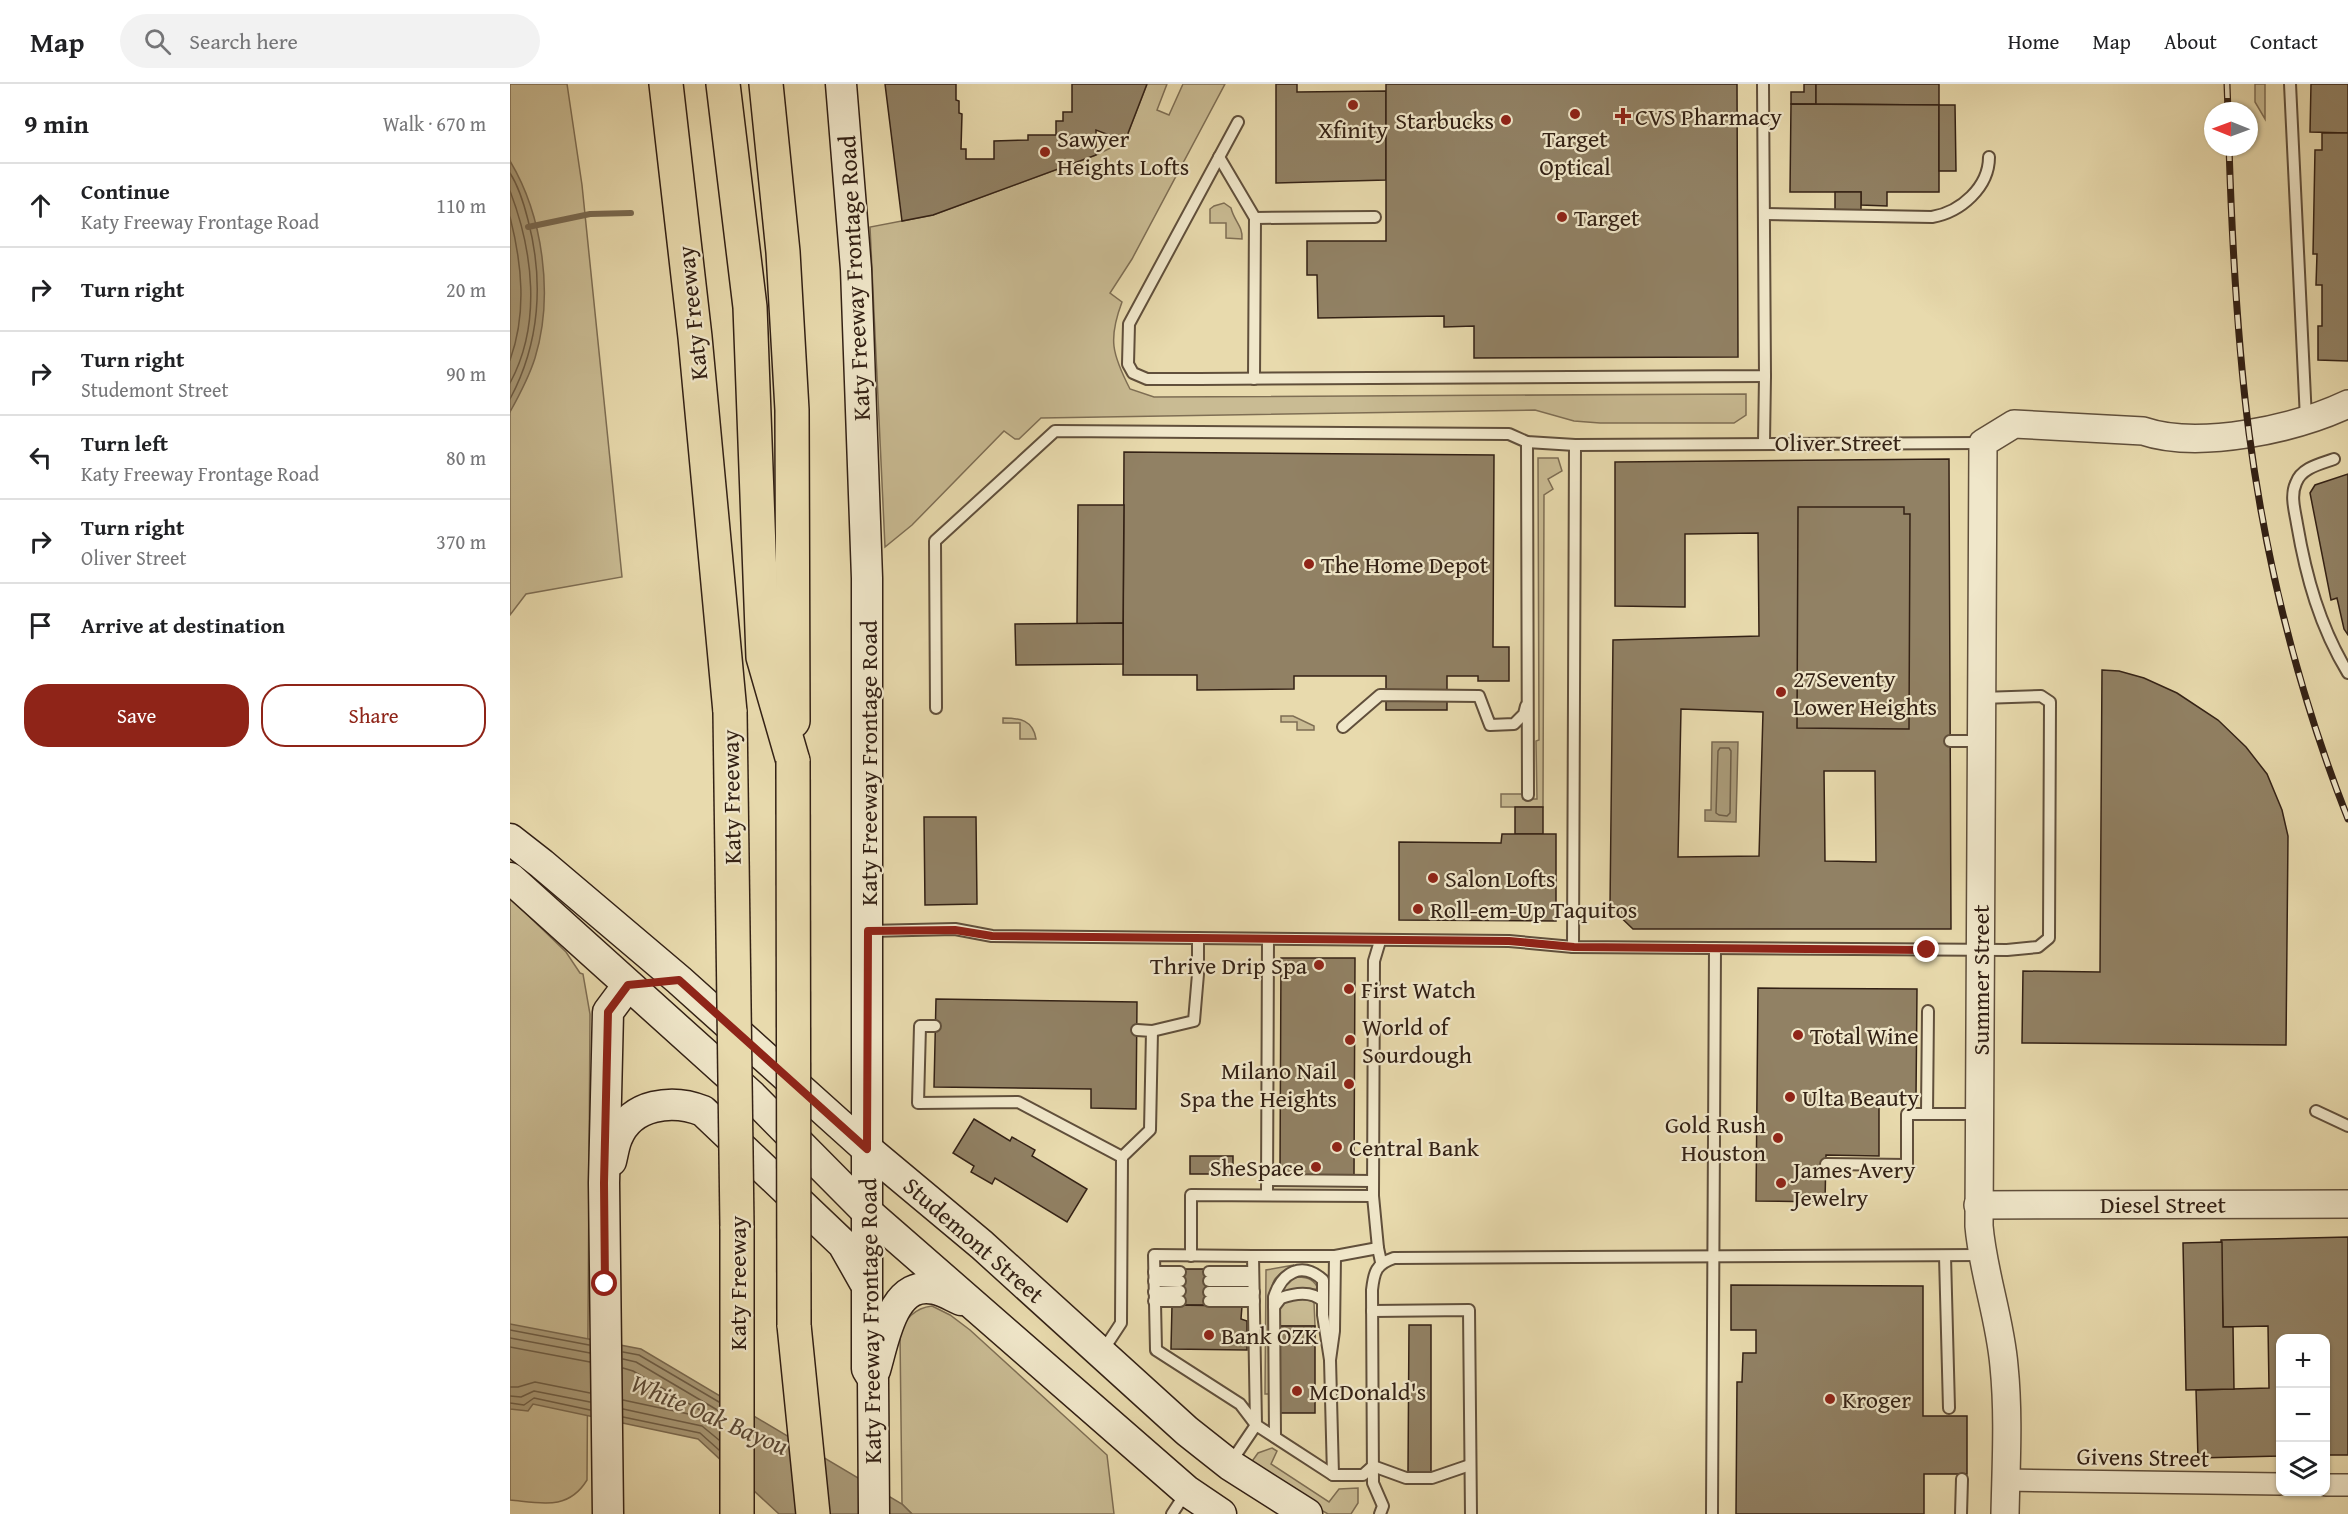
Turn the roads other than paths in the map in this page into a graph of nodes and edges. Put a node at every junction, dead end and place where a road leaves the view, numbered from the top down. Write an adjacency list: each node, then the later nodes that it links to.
1 (1763, 84): 10 (lane)
2 (2290, 84): 16 (lane)
3 (767, 89): 30 (highway)
4 (842, 91): 34 (main road, Katy Freeway Frontage Road)
5 (718, 93): 26 (highway); 30 (highway)
6 (667, 95): 26 (highway, Katy Freeway)
7 (1238, 122): 8 (lane)
8 (1219, 157): 12 (lane); 14 (lane)
9 (1989, 157): 10 (lane)
10 (1764, 214): 13 (lane)
11 (1376, 217): 12 (lane)
12 (1255, 218): 14 (lane)
13 (1765, 376): 14 (lane); 18 (lane)
14 (1254, 379)
15 (2348, 403): 16 (street)
16 (2305, 413): 19 (street)
17 (1527, 442): 20 (lane, Oliver Street); 23 (lane); 25 (lane, Oliver Street)
18 (1764, 442): 19 (lane, Oliver Street); 20 (lane, Oliver Street)
19 (1983, 443): 24 (street, Summer Street)
20 (1575, 445): 38 (lane)
21 (2334, 459): 22 (lane)
22 (2348, 673)
23 (1528, 697): 27 (lane); 31 (lane)
24 (1980, 698): 29 (street, Summer Street); 40 (lane)
25 (936, 708)
26 (729, 712): 95 (highway, Katy Freeway, bridge)
27 (1343, 727)
28 (1950, 741): 29 (lane)
29 (1980, 741): 40 (street, Summer Street)
30 (793, 761): 77 (highway, bridge)
31 (1528, 795)
32 (510, 839): 41 (main road, Studemont Street)
33 (510, 878): 42 (main road, Studemont Street)
34 (868, 931): 35 (lane); 51 (main road, Katy Freeway Frontage Road)
35 (1198, 938): 36 (lane); 46 (lane)
36 (1268, 939): 37 (lane); 54 (lane)
37 (1380, 941): 38 (lane); 55 (lane)
38 (1574, 947): 39 (lane)
39 (1715, 948): 40 (lane); 68 (lane)
40 (1980, 950): 49 (street, Summer Street)
41 (679, 980): 42 (main road); 51 (main road, Studemont Street)
42 (628, 985): 56 (main road); 61 (main road, Studemont Street)
43 (1928, 1011): 48 (lane)
44 (935, 1026): 52 (lane)
45 (1137, 1030): 46 (lane)
46 (1152, 1030): 52 (lane)
47 (2316, 1111): 50 (lane)
48 (1927, 1114): 49 (lane); 53 (lane)
49 (1979, 1114): 60 (street, Summer Street)
50 (2348, 1126)
51 (867, 1149): 61 (main road, Katy Freeway Frontage Road); 78 (main road, Studemont Street)
52 (1122, 1157): 78 (lane)
53 (1826, 1164)
54 (1268, 1180): 55 (lane); 57 (lane)
55 (1373, 1181): 58 (lane)
56 (604, 1183): 72 (main road); 94 (main road)
57 (1268, 1195): 58 (lane); 64 (lane)
58 (1373, 1196): 62 (lane)
59 (2348, 1204): 60 (street, Diesel Street)
60 (1978, 1205): 63 (street, Summer Street)
61 (866, 1211): 72 (main road, Katy Freeway Frontage Road); 74 (main road, Studemont Street)
62 (1378, 1248): 66 (lane); 69 (lane)
63 (1981, 1255): 67 (lane); 89 (street, Summer Street)
64 (1191, 1256): 65 (lane); 70 (lane)
65 (1253, 1256): 66 (lane); 71 (lane)
66 (1335, 1256): 79 (lane)
67 (1945, 1256): 68 (lane); 81 (lane)
68 (1713, 1257): 69 (lane); 104 (lane)
69 (1381, 1262): 76 (lane)
70 (1154, 1286): 70 (lane); 82 (lane)
71 (1253, 1286): 71 (lane); 82 (lane)
72 (867, 1287): 80 (main road, Katy Freeway Frontage Road)
73 (1323, 1300): 75 (lane); 75 (lane); 79 (lane)
74 (971, 1304): 80 (main road); 93 (main road, Studemont Street)
75 (1274, 1308): 83 (lane)
76 (1372, 1311): 85 (lane); 86 (lane)
77 (794, 1324): 96 (highway); 97 (highway)
78 (1102, 1352): 84 (main road, Studemont Street)
79 (1330, 1360): 87 (lane)
80 (873, 1379): 98 (main road, Katy Freeway Frontage Road)
81 (1949, 1408)
82 (1256, 1425): 83 (lane); 84 (lane)
83 (1275, 1437): 87 (lane)
84 (1230, 1465): 101 (main road, Studemont Street)
85 (1470, 1465): 86 (lane); 103 (lane)
86 (1373, 1467): 87 (lane); 102 (lane)
87 (1333, 1475)
88 (1962, 1479): 105 (lane)
89 (2005, 1480): 90 (street, Givens Street); 106 (street, Summer Street)
90 (2276, 1484)
91 (2330, 1485): 92 (street)
92 (2348, 1485)
93 (1180, 1503): 99 (main road, Studemont Street); 100 (main road)
94 (608, 1514)
95 (737, 1514)
96 (795, 1514)
97 (813, 1514)
98 (874, 1514)
99 (1221, 1514)
100 (1280, 1514)
101 (1307, 1514)
102 (1380, 1514)
103 (1471, 1514)
104 (1712, 1514)
105 (1961, 1514)
106 (2005, 1514)

